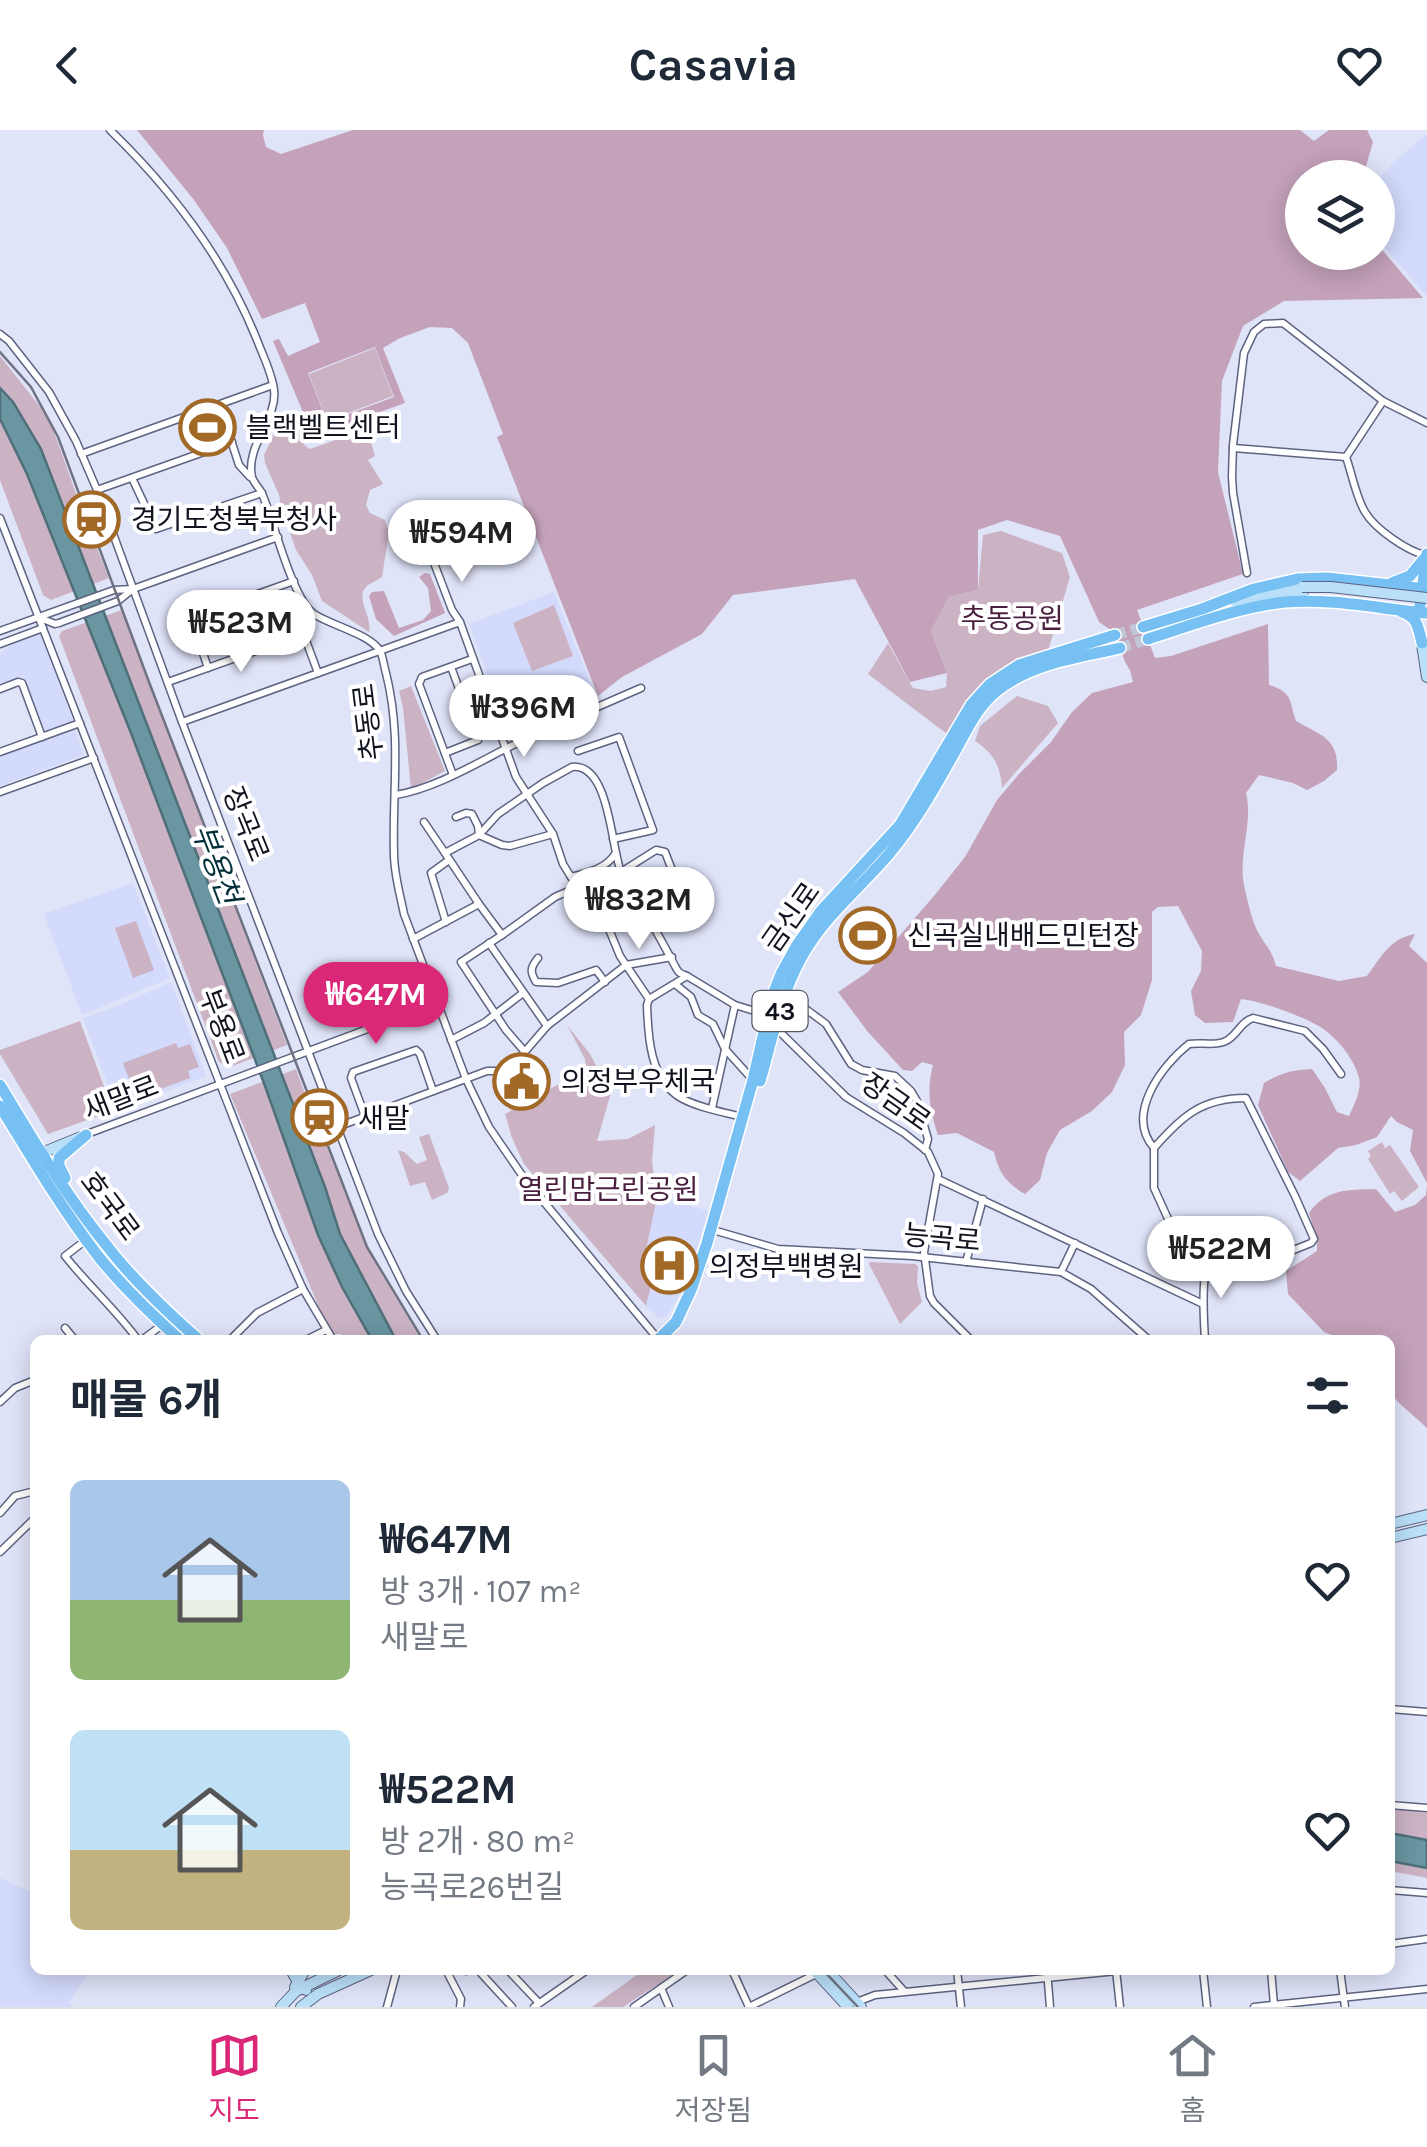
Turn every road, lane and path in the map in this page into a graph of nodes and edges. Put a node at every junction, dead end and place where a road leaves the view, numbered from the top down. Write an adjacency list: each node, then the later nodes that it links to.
1 (110, 130): 3 (street)
2 (0, 334): 9 (street, 장곡로)
3 (273, 385): 5 (street); 12 (street)
4 (1383, 402): 6 (street); 8 (street); 10 (street)
5 (220, 406): 7 (street, 추동로); 9 (street)
6 (1427, 423)
7 (232, 442): 11 (street); 12 (street, 추동로)
8 (1234, 448): 10 (street); 19 (street)
9 (81, 454): 13 (street, 장곡로)
10 (1346, 457): 17 (street)
11 (132, 478): 13 (street); 14 (street)
12 (254, 482): 14 (street, 추동로)
13 (97, 490): 22 (street, 장곡로)
14 (262, 492): 16 (street, 추동로)
15 (0, 518): 28 (street, 부용로)
16 (278, 537): 20 (street, 추동로); 22 (street)
17 (1427, 555): 21 (main road); 25 (main road)
18 (434, 563): 29 (street)
19 (1247, 574)
20 (294, 580): 24 (street, 추동로); 41 (street)
21 (1386, 585): 25 (main road); 27 (main road)
22 (134, 590): 28 (street); 28 (street); 44 (street, 장곡로)
23 (1302, 590): 25 (street, bridge); 27 (street); 31 (street)
24 (300, 594): 33 (street); 38 (street, 추동로)
25 (1425, 601): 26 (main road); 35 (street)
26 (1378, 608): 31 (main road); 35 (main road)
27 (1202, 609): 31 (main road)
28 (38, 617): 30 (street, 부용로); 32 (street)
29 (460, 622): 38 (street); 39 (street)
30 (43, 628): 36 (street); 47 (street, 부용로)
31 (1174, 630)
32 (0, 631)
33 (303, 634): 41 (street); 42 (street)
34 (1115, 635): 86 (main road, 금신로 / 43)
35 (1422, 642): 43 (street)
36 (0, 644)
37 (1120, 648): 86 (main road, 금신로 / 43)
38 (380, 651): 42 (street); 58 (street, 추동로)
39 (472, 660): 40 (street); 50 (street)
40 (450, 667): 53 (street); 53 (street)
41 (208, 668): 44 (street)
42 (318, 674): 48 (street)
43 (1427, 677)
44 (168, 682): 48 (street, 장곡로)
45 (641, 688): 50 (street)
46 (0, 689): 49 (street)
47 (80, 722): 49 (street); 54 (street, 부용로)
48 (182, 722): 90 (street, 장곡로)
49 (42, 736): 52 (street)
50 (506, 749): 55 (street); 57 (street)
51 (578, 751): 63 (street)
52 (0, 752)
53 (445, 754): 55 (street)
54 (94, 758): 56 (street); 95 (street, 부용로)
55 (454, 776): 58 (street)
56 (0, 792)
57 (526, 794): 61 (street); 62 (street); 63 (street)
58 (396, 795): 73 (street, 추동로)
59 (456, 817): 62 (street)
60 (424, 822): 65 (street)
61 (553, 834): 62 (street); 68 (street)
62 (479, 836): 65 (street)
63 (613, 839): 64 (street)
64 (615, 854): 67 (street); 68 (street)
65 (447, 856): 70 (street); 71 (street)
66 (672, 870): 67 (street)
67 (621, 872): 75 (street)
68 (571, 877): 69 (street)
69 (578, 886): 72 (street); 77 (street)
70 (478, 904): 71 (street); 72 (street)
71 (446, 922): 73 (street)
72 (502, 935): 74 (street)
73 (414, 938): 83 (street, 추동로)
74 (489, 943): 81 (street); 85 (street)
75 (672, 957): 77 (street); 78 (street)
76 (538, 958): 79 (street)
77 (626, 965): 79 (street); 82 (street)
78 (687, 976): 80 (street); 84 (street)
79 (604, 982): 87 (street)
80 (675, 984): 82 (street); 89 (street)
81 (523, 993): 85 (street); 87 (street)
82 (649, 1000): 99 (street)
83 (437, 1003): 88 (street, 추동로); 90 (street)
84 (735, 1005): 86 (street); 89 (street)
85 (496, 1013): 88 (street); 91 (street)
86 (774, 1021): 94 (main road, 금신로 / 43); 105 (street, 장금로); 105 (street); 110 (main road, 금신로 / 43)
87 (548, 1026): 91 (street)
88 (451, 1040): 93 (street, 추동로)
89 (725, 1049): 94 (street); 99 (street)
90 (310, 1052): 95 (street, 새말로); 102 (street, 장곡로)
91 (525, 1052): 93 (street)
92 (1341, 1074): 104 (street)
93 (466, 1080): 97 (street); 133 (street, 추동로)
94 (753, 1080): 101 (main road, 금신로 / 43)
95 (224, 1083): 103 (street, 새말로); 119 (street, 부용로)
96 (0, 1085): 106 (main road, 호국로)
97 (433, 1091): 100 (street); 100 (street)
98 (0, 1106): 106 (main road, 호국로)
99 (712, 1108): 101 (street)
100 (364, 1116): 102 (street)
101 (742, 1117): 110 (main road, 금신로 / 43)
102 (336, 1126): 132 (street, 장곡로)
103 (86, 1135): 106 (street, 새말로); 109 (main road)
104 (1154, 1148): 113 (street); 114 (street)
105 (925, 1150): 107 (street, 장금로)
106 (36, 1155): 109 (main road, 호국로); 111 (main road, 호국로)
107 (938, 1179): 108 (street); 115 (street)
108 (983, 1199): 112 (street); 117 (street)
109 (86, 1217): 128 (main road, 호국로)
110 (715, 1230): 115 (street, 능곡로); 134 (main road, 금신로 / 43); 135 (main road, 금신로 / 43)
111 (86, 1240): 121 (main road, 호국로); 125 (street)
112 (1076, 1243): 118 (street); 120 (street)
113 (1213, 1250): 114 (street); 116 (street)
114 (1202, 1253): 116 (street)
115 (924, 1258): 117 (street, 능곡로); 136 (street)
116 (1208, 1260): 120 (street)
117 (966, 1262): 118 (street, 능곡로)
118 (1061, 1272): 137 (street, 능곡로)
119 (303, 1289): 123 (street, 부용로); 129 (street)
120 (1203, 1304): 138 (street)
121 (163, 1324): 126 (street); 127 (main road, 호국로)
122 (66, 1328): 124 (street)
123 (326, 1330): 130 (street); 131 (street, 부용로)
124 (71, 1335)
125 (136, 1335)
126 (147, 1335)
127 (175, 1335)
128 (193, 1335)
129 (238, 1335)
130 (316, 1335)
131 (330, 1335)
132 (434, 1335)
133 (654, 1335)
134 (664, 1335)
135 (673, 1335)
136 (966, 1335)
137 (1142, 1335)
138 (1205, 1335)
139 (30, 1382): 140 (street)
140 (0, 1402)
141 (30, 1492): 142 (street)
142 (0, 1513)
143 (30, 1523): 146 (street)
144 (1427, 1525): 145 (street)
145 (1395, 1533)
146 (0, 1552)
147 (1395, 1709): 148 (street)
148 (1427, 1712)
149 (1395, 1805): 150 (street)
150 (1427, 1808)
151 (1395, 1891): 152 (street)
152 (1427, 1894)
153 (1427, 1939): 154 (street)
154 (1395, 1943)
155 (360, 1975): 177 (street)
156 (396, 1975): 184 (street)
157 (449, 1975): 185 (street)
158 (483, 1975): 186 (street)
159 (512, 1975): 180 (street)
160 (580, 1975): 180 (street)
161 (680, 1975): 175 (street)
162 (734, 1975): 189 (street)
163 (815, 1975): 189 (street)
164 (826, 1975): 183 (street)
165 (890, 1975): 178 (street)
166 (958, 1975): 174 (street)
167 (1040, 1975): 174 (street)
168 (1047, 1975): 191 (street)
169 (1117, 1975): 192 (street)
170 (1204, 1975): 193 (street)
171 (1271, 1975): 181 (street)
172 (1341, 1975): 179 (street)
173 (312, 1978): 177 (street); 182 (street); 182 (street)
174 (959, 1987): 178 (street); 190 (street)
175 (661, 1988): 187 (street); 188 (street)
176 (1427, 1990): 179 (street)
177 (326, 1991): 182 (street)
178 (905, 1992): 183 (street)
179 (1344, 2002): 181 (street)
180 (536, 2005)
181 (1274, 2005): 194 (street)
182 (290, 2006)
183 (851, 2006)
184 (387, 2007)
185 (460, 2007)
186 (512, 2007)
187 (634, 2007)
188 (669, 2007)
189 (749, 2007)
190 (961, 2007)
191 (1050, 2007)
192 (1120, 2007)
193 (1207, 2007)
194 (1254, 2007)

